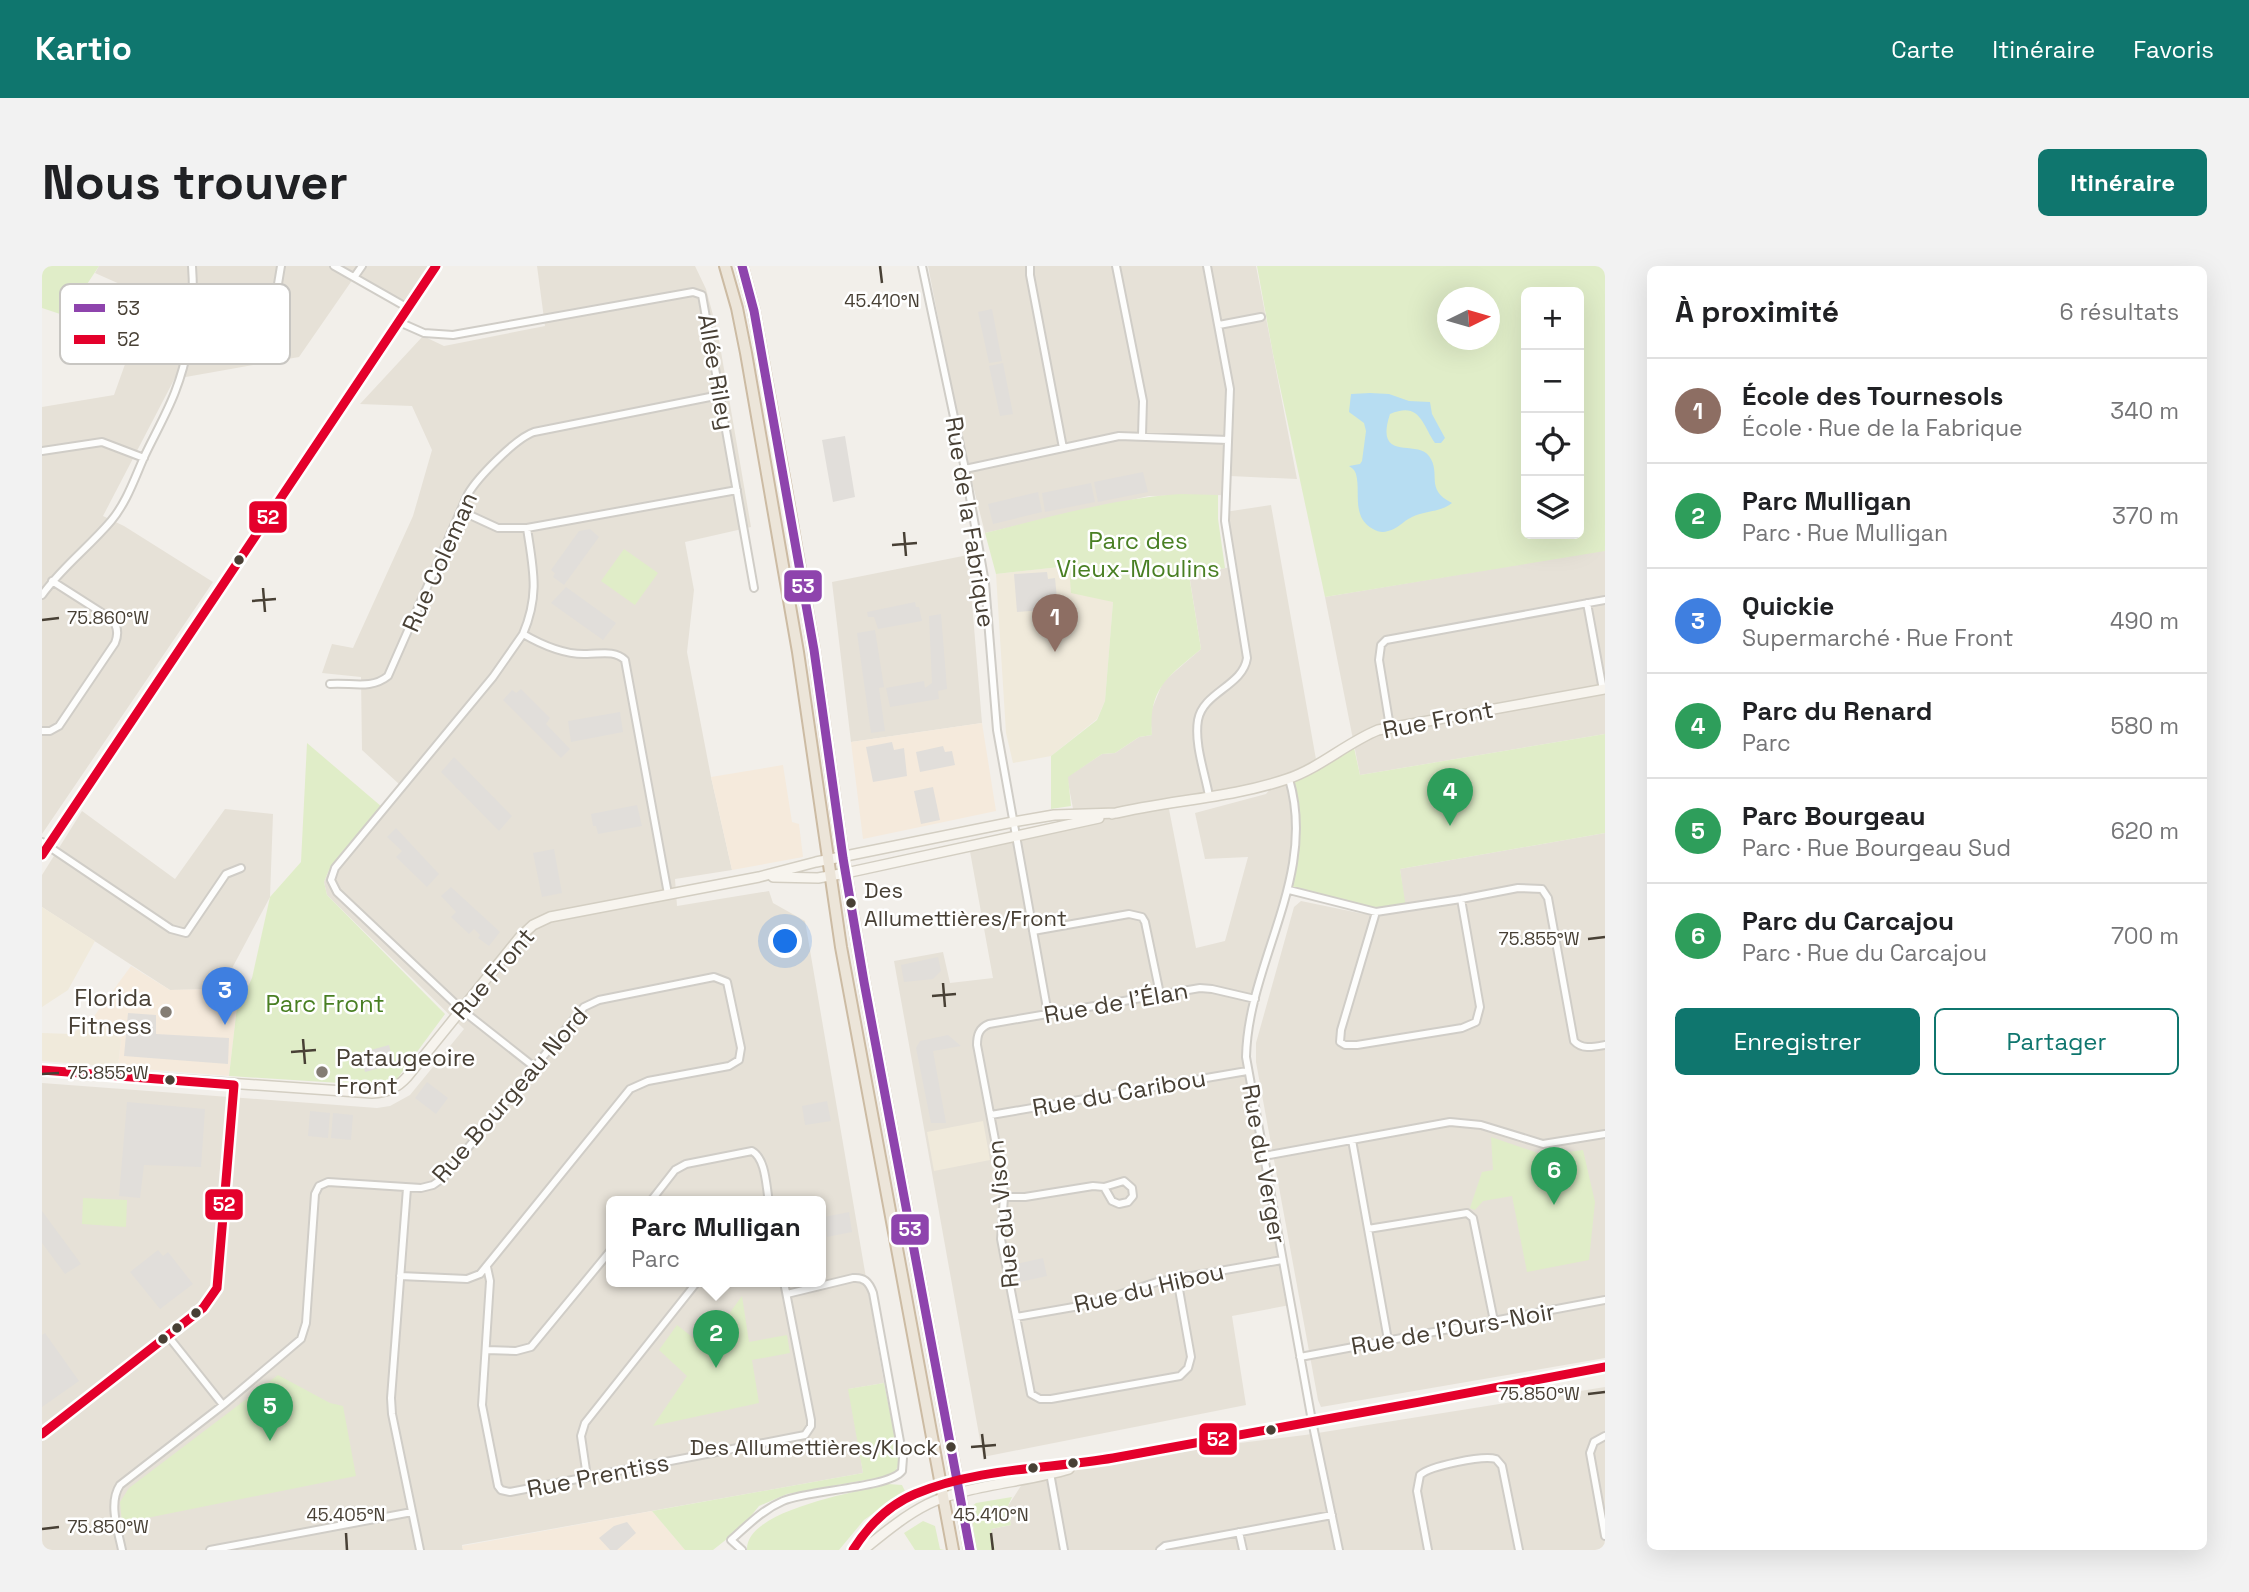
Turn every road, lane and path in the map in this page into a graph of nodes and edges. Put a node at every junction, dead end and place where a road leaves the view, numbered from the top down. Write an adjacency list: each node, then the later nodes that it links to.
1 (192, 266): 13 (street)
2 (281, 266): 14 (street)
3 (334, 266): 12 (street)
4 (362, 266): 12 (street)
5 (436, 266): 15 (street)
6 (725, 266): 48 (highway)
7 (742, 266): 47 (highway)
8 (922, 266): 26 (street, Rue de la Fabrique)
9 (1030, 266): 23 (street)
10 (1116, 266): 21 (street)
11 (1207, 266): 18 (street)
12 (355, 276): 15 (street)
13 (193, 284)
14 (278, 284)
15 (408, 307): 17 (street)
16 (1261, 317): 18 (street)
17 (399, 322): 20 (street, Allée Riley); 45 (street)
18 (1219, 324): 22 (street)
19 (183, 364): 25 (street)
20 (720, 395): 27 (street, Allée Riley); 28 (street, Rue Coleman)
21 (1142, 436): 22 (street); 23 (street)
22 (1228, 440): 41 (street)
23 (1063, 449): 26 (street)
24 (42, 451): 25 (street)
25 (144, 458): 30 (street)
26 (965, 469): 43 (street, Rue de la Fabrique)
27 (737, 491): 29 (street); 31 (street, Allée Riley)
28 (461, 510): 29 (street); 36 (street, Rue Coleman)
29 (527, 528): 35 (street)
30 (52, 581): 32 (street); 39 (street)
31 (754, 589)
32 (42, 595)
33 (1605, 600): 34 (street)
34 (1587, 603): 37 (street); 38 (street)
35 (523, 634): 54 (street); 60 (street)
36 (330, 684)
37 (1604, 690): 38 (street, Rue Front)
38 (1390, 727): 40 (street, Rue Front)
39 (42, 732)
40 (1289, 779): 41 (street, Rue Front); 53 (street, Rue du Verger)
41 (1209, 796): 42 (street, Rue Front)
42 (1117, 813): 43 (street, Rue Front); 44 (street, Rue Front)
43 (1013, 822): 44 (street, Rue de la Fabrique); 47 (street, Rue Front)
44 (1015, 836): 50 (street, Rue Front); 57 (street, Rue de la Fabrique)
45 (45, 844): 46 (street); 49 (street)
46 (42, 855)
47 (843, 858): 48 (street, Rue Front); 50 (highway)
48 (828, 860): 51 (highway); 52 (street, Rue Front)
49 (240, 868)
50 (846, 873): 51 (street, Rue Front); 102 (highway)
51 (831, 876): 52 (street, Rue Front); 103 (highway)
52 (760, 877): 54 (street, Rue Front)
53 (1289, 890): 56 (street); 59 (street, Rue du Verger)
54 (668, 894): 60 (street, Rue Front)
55 (1461, 900): 56 (street); 56 (street); 63 (street)
56 (1376, 912)
57 (1033, 930): 58 (street); 61 (street, Rue de la Fabrique)
58 (1160, 994): 59 (street, Rue de l'Élan); 61 (street, Rue de l'Élan)
59 (1255, 999): 66 (street, Rue du Verger)
60 (462, 1010): 64 (street); 67 (street, Rue Front)
61 (1048, 1014): 62 (street, Rue de l'Élan)
62 (980, 1031): 68 (street, Rue du Vison)
63 (1605, 1045)
64 (533, 1066): 72 (street, Rue Bourgeau Nord); 80 (street, Rue Bourgeau Nord)
65 (42, 1070): 67 (street, Rue Front)
66 (1247, 1071): 68 (street, Rue du Caribou); 71 (street, Rue du Verger)
67 (234, 1085): 91 (street)
68 (991, 1115): 76 (street, Rue du Vison)
69 (1605, 1135): 70 (street)
70 (1352, 1140): 71 (street); 77 (street)
71 (1264, 1156): 79 (street, Rue du Verger)
72 (407, 1188): 81 (street); 96 (street, Rue Bourgeau Nord)
73 (1104, 1188): 73 (street); 76 (street)
74 (655, 1196): 75 (street)
75 (768, 1196)
76 (1004, 1197): 89 (street, Rue du Vison)
77 (1368, 1229): 90 (street); 92 (street)
78 (606, 1256): 93 (street)
79 (1282, 1260): 82 (street, Rue du Hibou); 94 (street, Rue du Verger)
80 (487, 1267): 81 (street); 93 (street, Rue Prentiss)
81 (400, 1276): 106 (street)
82 (1177, 1278): 89 (street, Rue du Hibou); 89 (street, Rue du Vison)
83 (826, 1285): 113 (street)
84 (693, 1287): 101 (street)
85 (785, 1287): 87 (street, Rue Prentiss)
86 (816, 1287): 87 (street)
87 (787, 1294): 101 (street, Rue Prentiss)
88 (1605, 1300): 90 (street, Rue de l'Ours-Noir)
89 (1016, 1317)
90 (1494, 1321): 92 (street, Rue de l'Ours-Noir)
91 (168, 1336): 96 (street); 98 (street)
92 (1388, 1340): 94 (street, Rue de l'Ours-Noir)
93 (486, 1350): 101 (street, Rue Prentiss)
94 (1300, 1357): 97 (street, Rue du Verger)
95 (1605, 1367): 97 (street)
96 (223, 1405): 110 (street)
97 (1312, 1421): 100 (street); 107 (street, Rue du Verger)
98 (42, 1434)
99 (1605, 1436): 109 (street)
100 (1050, 1471): 102 (street); 104 (street); 118 (street)
101 (587, 1477)
102 (957, 1481): 103 (street); 104 (highway)
103 (941, 1486): 105 (highway); 114 (street)
104 (960, 1494): 105 (street); 117 (highway)
105 (943, 1499): 115 (street); 116 (highway)
106 (412, 1512): 111 (street); 112 (street)
107 (1332, 1515): 108 (street); 121 (street, Rue du Verger)
108 (1239, 1532): 119 (street); 120 (street)
109 (1605, 1536)
110 (122, 1550)
111 (210, 1550)
112 (419, 1550)
113 (742, 1550)
114 (853, 1550)
115 (863, 1550)
116 (953, 1550)
117 (971, 1550)
118 (1064, 1550)
119 (1160, 1550)
120 (1242, 1550)
121 (1339, 1550)
122 (1428, 1550): 123 (street)
123 (1519, 1550)

